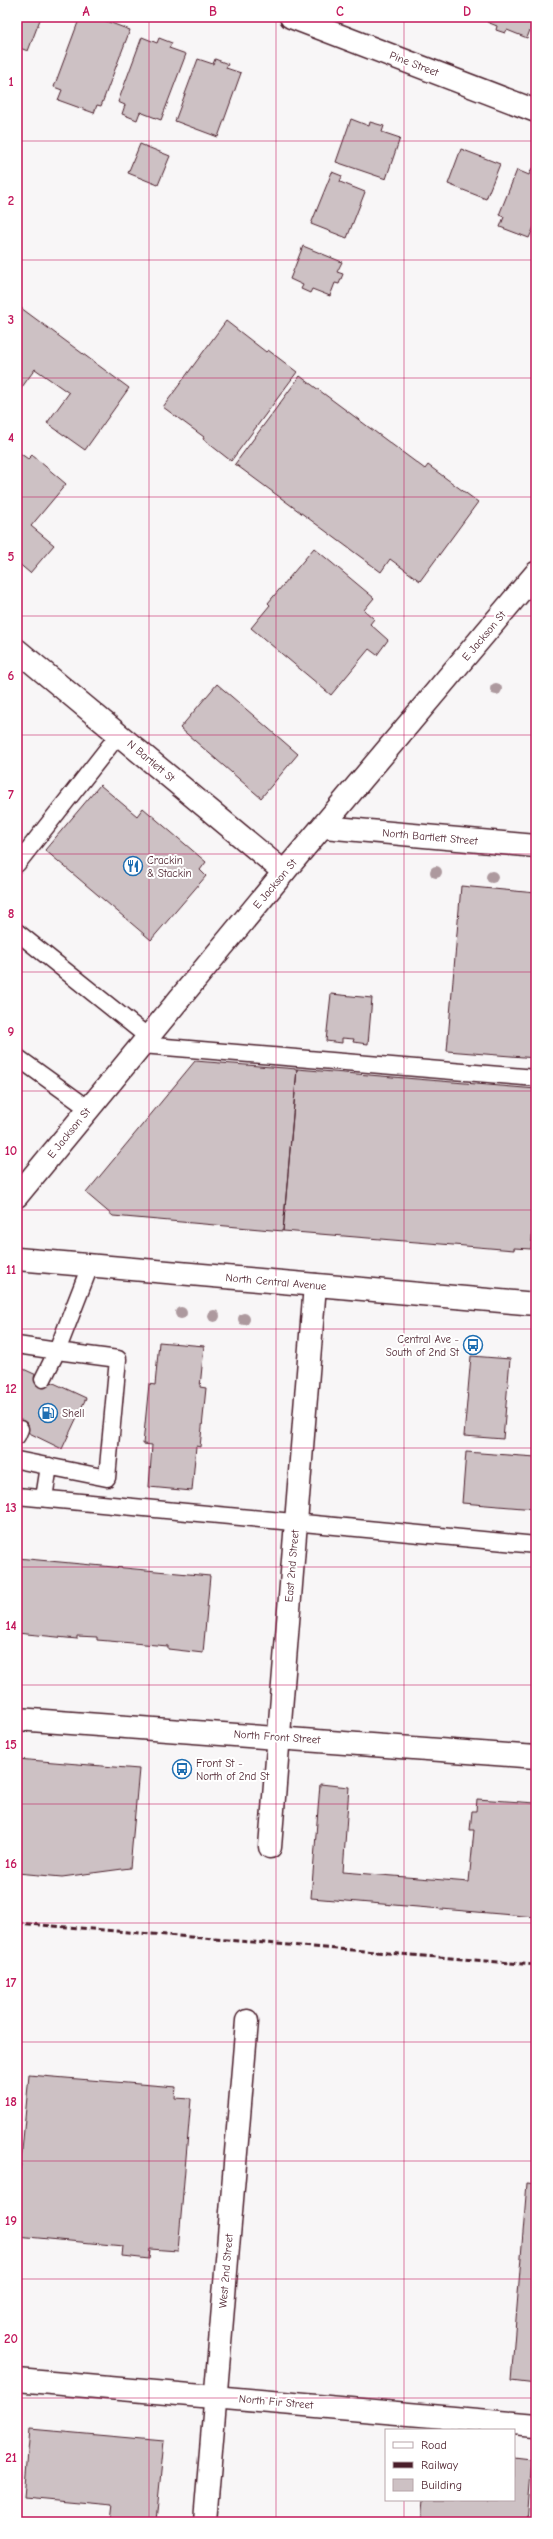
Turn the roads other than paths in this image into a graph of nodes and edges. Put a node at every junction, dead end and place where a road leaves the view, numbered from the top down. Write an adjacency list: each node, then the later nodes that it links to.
1 (292, 17): 2 (street, Pine Street)
2 (536, 111)
3 (536, 573): 6 (street, E Jackson St)
4 (17, 650): 5 (street, N Bartlett St)
5 (119, 734): 8 (lane); 9 (street, N Bartlett St)
6 (324, 827): 7 (street, North Bartlett Street); 9 (street, E Jackson St)
7 (536, 846)
8 (17, 864)
9 (284, 872): 11 (street, E Jackson St)
10 (17, 932): 11 (lane)
11 (145, 1041): 13 (lane); 14 (street, E Jackson St)
12 (17, 1057): 14 (lane)
13 (536, 1078)
14 (89, 1109): 15 (street, E Jackson St)
15 (17, 1196)
16 (17, 1259): 17 (street, North Central Avenue)
17 (90, 1266): 18 (street, North Central Avenue); 21 (lane)
18 (315, 1285): 19 (street, North Central Avenue); 27 (street, East 2nd Street)
19 (536, 1304)
20 (17, 1345): 21 (lane)
21 (57, 1351): 22 (lane); 24 (lane)
22 (44, 1379)
23 (17, 1460): 24 (lane)
24 (49, 1466): 26 (lane)
25 (17, 1496): 26 (lane)
26 (44, 1498): 27 (lane)
27 (296, 1524): 28 (lane); 30 (street, East 2nd Street)
28 (536, 1545)
29 (17, 1719): 30 (street, North Front Street)
30 (278, 1737): 31 (street, North Front Street); 32 (street, East 2nd Street)
31 (536, 1757)
32 (270, 1847)
33 (247, 2021): 35 (street, West 2nd Street)
34 (17, 2380): 35 (street, North Fir Street)
35 (216, 2397): 36 (street, North Fir Street); 37 (street, West 2nd Street)
36 (536, 2425)
37 (205, 2522)

